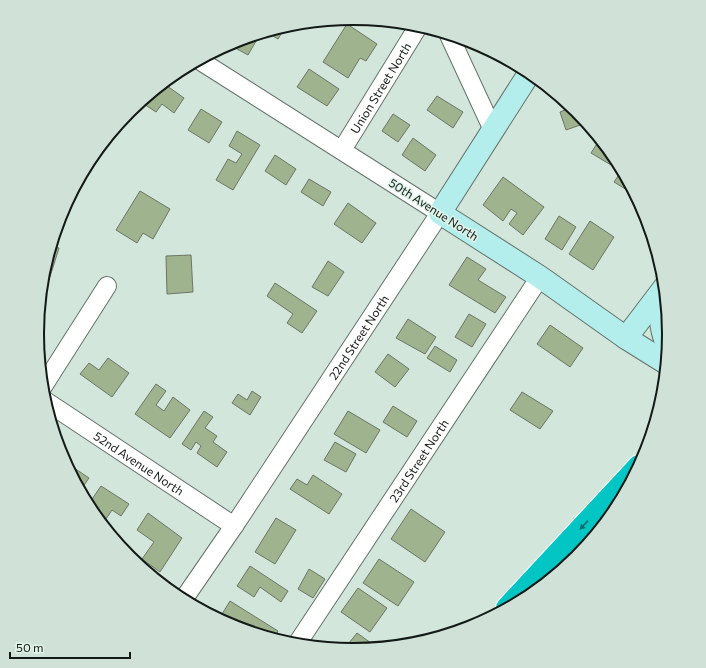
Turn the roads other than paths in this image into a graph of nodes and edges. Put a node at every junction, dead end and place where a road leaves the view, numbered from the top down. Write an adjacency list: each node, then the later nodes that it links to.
1 (415, 31): 6 (street, Union Street North)
2 (453, 41): 5 (street)
3 (204, 63): 6 (street, 50th Avenue North)
4 (526, 78): 5 (street, 22nd Street North)
5 (493, 130): 7 (street, 22nd Street North)
6 (342, 150): 7 (street, 50th Avenue North)
7 (440, 213): 8 (street, 50th Avenue North); 18 (street, 22nd Street North)
8 (540, 277): 13 (street, 50th Avenue North); 21 (street, 23rd Street North)
9 (107, 286): 15 (street)
10 (659, 295): 13 (street)
11 (661, 311): 12 (street)
12 (662, 330)
13 (626, 338): 14 (street, 50th Avenue North)
14 (660, 360)
15 (48, 379)
16 (53, 406): 18 (street, 52nd Avenue North)
17 (625, 481): 19 (highway, one-way to 19)
18 (234, 526): 20 (street, 22nd Street North)
19 (520, 594)
20 (187, 595)
21 (301, 638)

